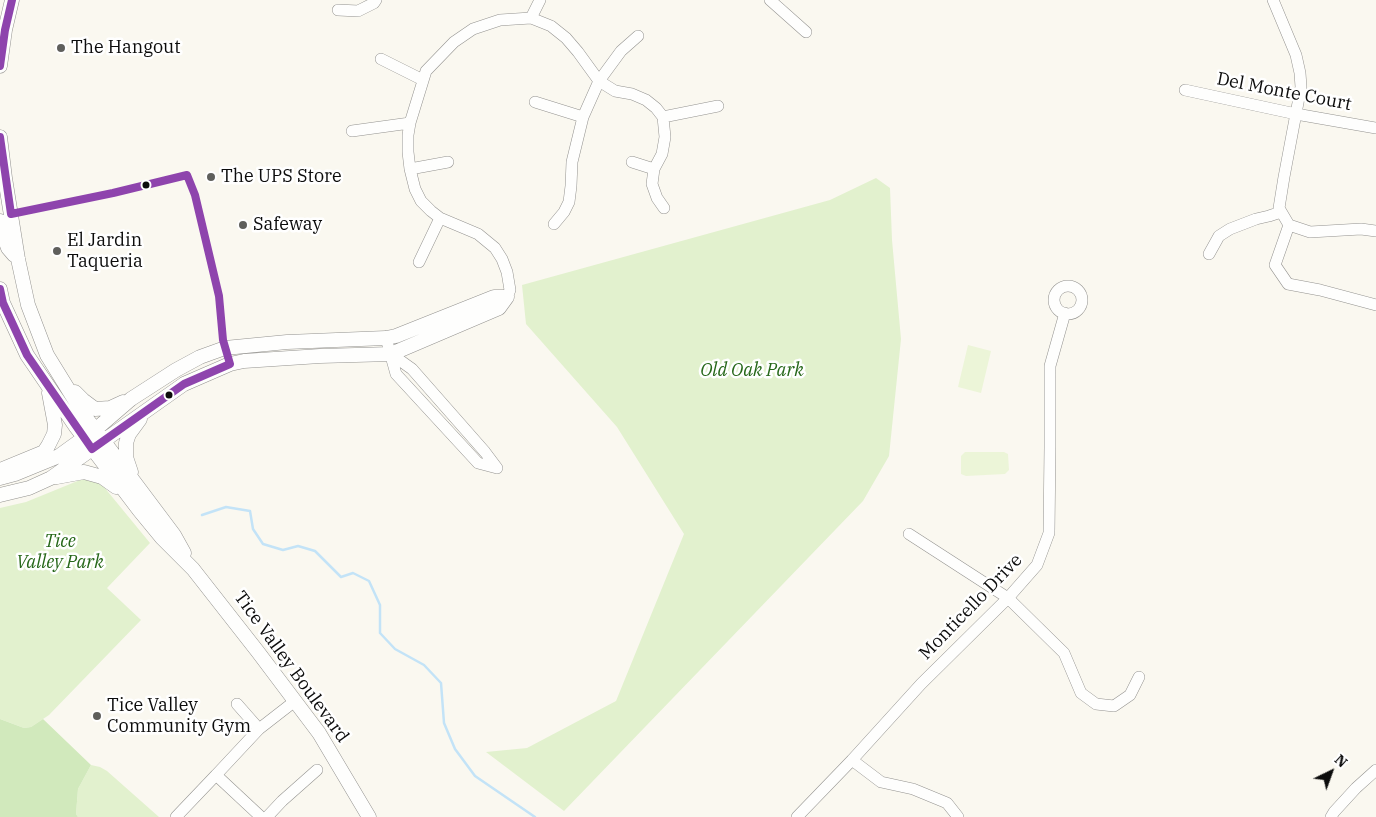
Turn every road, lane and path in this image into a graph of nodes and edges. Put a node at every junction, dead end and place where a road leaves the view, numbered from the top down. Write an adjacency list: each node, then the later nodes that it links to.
1 (12, 0): 11 (street)
2 (376, 0): 6 (street)
3 (540, 0): 7 (street)
4 (770, 0): 8 (street)
5 (1273, 0): 17 (street)
6 (338, 10)
7 (531, 18): 12 (street); 13 (street)
8 (806, 32)
9 (638, 36): 13 (street)
10 (381, 59): 12 (street)
11 (0, 66)
12 (423, 80): 20 (street)
13 (599, 81): 18 (street); 19 (street)
14 (1185, 90): 17 (street, Del Monte Court)
15 (535, 102): 18 (street)
16 (718, 106): 19 (street)
17 (1296, 114): 21 (street, Del Monte Court); 30 (street)
18 (584, 117): 33 (street)
19 (663, 117): 28 (street)
20 (410, 123): 22 (street); 27 (street)
21 (1376, 128)
22 (352, 132)
23 (0, 137): 24 (street, Tice Valley Boulevard)
24 (1, 152): 37 (street, Tice Valley Boulevard)
25 (448, 162): 27 (street)
26 (632, 162): 28 (street)
27 (410, 168): 31 (street)
28 (654, 169): 29 (street)
29 (664, 208)
30 (1282, 212): 34 (street); 36 (street)
31 (440, 218): 38 (street); 40 (street)
32 (0, 221): 37 (street)
33 (554, 224)
34 (1289, 225): 35 (street); 41 (street)
35 (1376, 231)
36 (1209, 254)
37 (18, 259): 45 (street, Tice Valley Boulevard)
38 (419, 262)
39 (0, 289): 46 (street, Tice Valley Boulevard)
40 (507, 297): 43 (street); 44 (street)
41 (1376, 305)
42 (1065, 313): 56 (street, Monticello Drive)
43 (386, 338): 44 (street); 47 (street)
44 (391, 354): 44 (street); 48 (street)
45 (60, 377): 47 (street); 49 (street, Tice Valley Boulevard)
46 (47, 385): 49 (street, Tice Valley Boulevard); 50 (street)
47 (131, 399): 49 (street)
48 (145, 411): 49 (street); 53 (street)
49 (93, 439): 51 (street); 52 (street); 53 (street, Tice Valley Boulevard)
50 (0, 470)
51 (0, 478)
52 (51, 478): 53 (street); 54 (street)
53 (133, 492): 58 (street, Tice Valley Boulevard)
54 (0, 495)
55 (909, 534): 56 (street)
56 (1008, 598): 57 (street); 61 (street, Monticello Drive)
57 (1139, 677)
58 (295, 701): 60 (street); 68 (street, Tice Valley Boulevard)
59 (238, 704): 60 (street)
60 (259, 729): 64 (street)
61 (852, 760): 69 (street, Monticello Drive); 70 (street)
62 (317, 770): 67 (street)
63 (1376, 770): 71 (street)
64 (216, 775): 65 (street); 66 (street)
65 (176, 817)
66 (261, 817)
67 (267, 817)
68 (369, 817)
69 (797, 817)
70 (958, 817)
71 (1331, 817)

